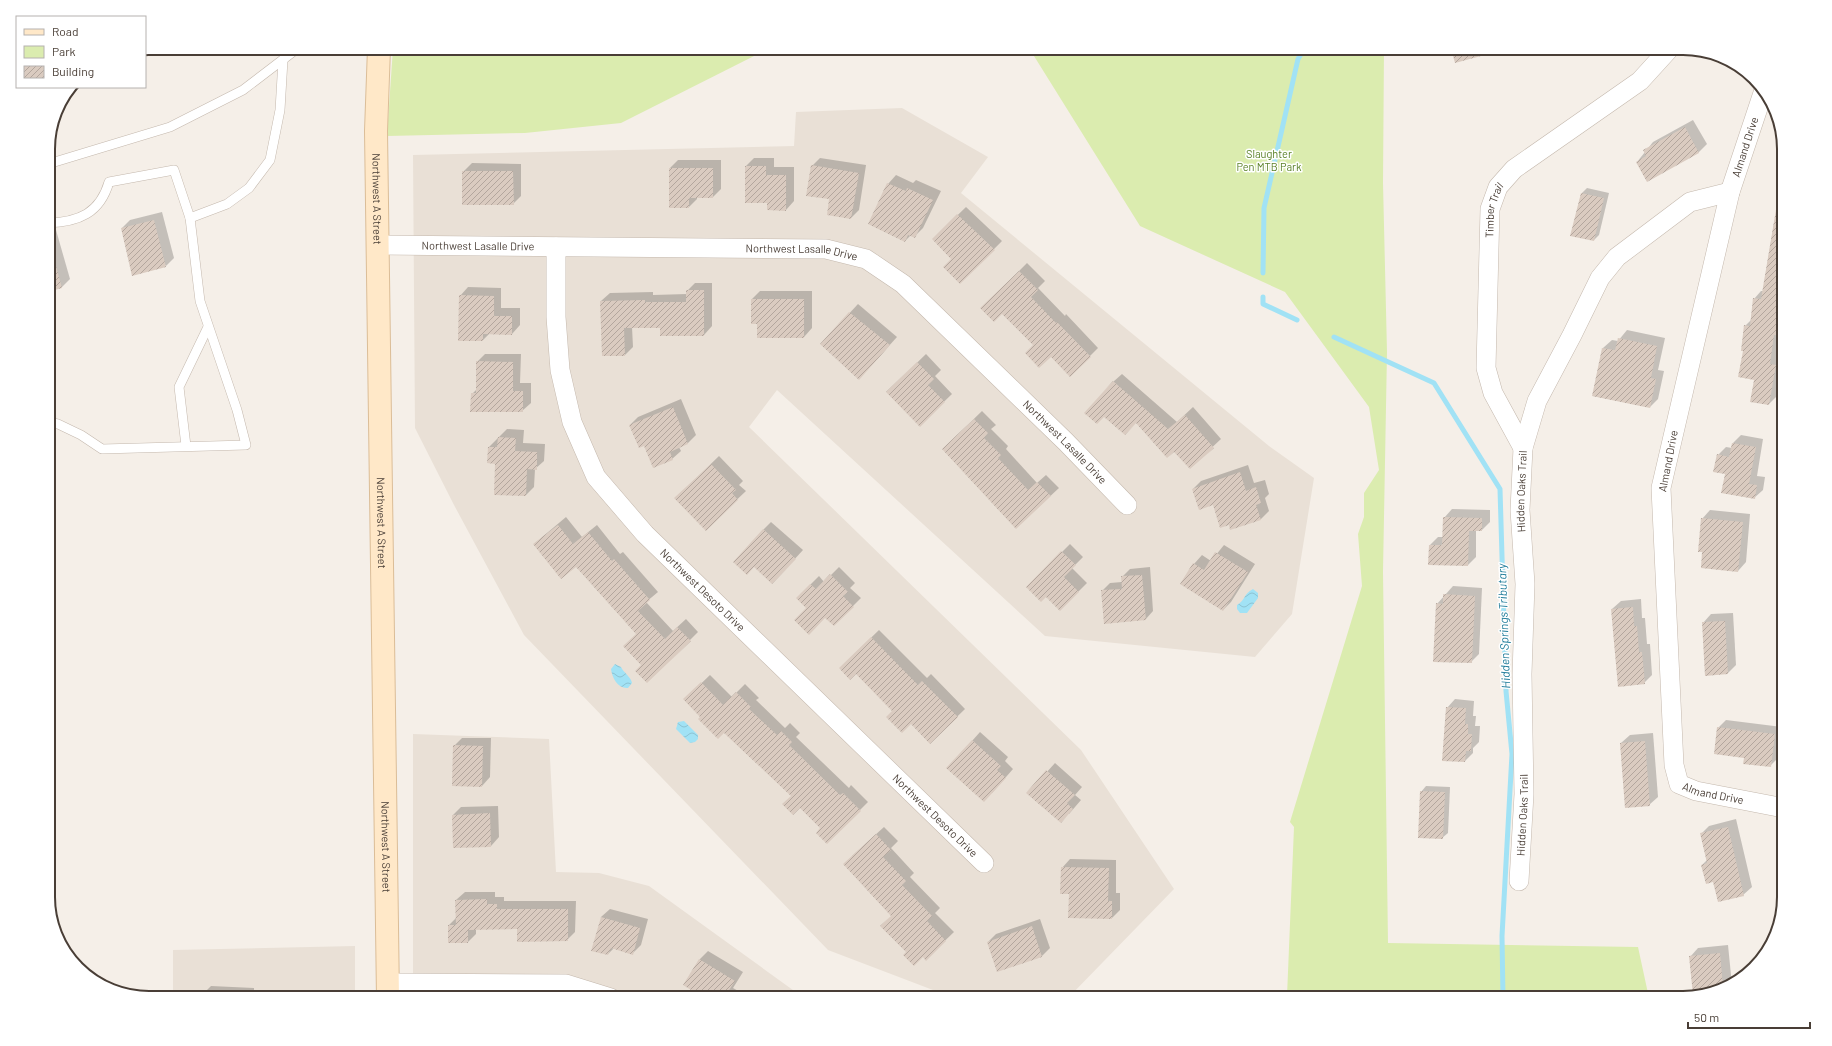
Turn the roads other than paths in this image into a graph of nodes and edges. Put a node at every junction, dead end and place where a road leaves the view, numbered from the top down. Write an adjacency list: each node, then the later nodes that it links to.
1 (289, 55): 4 (lane)
2 (379, 55): 10 (street, Northwest A Street)
3 (1664, 55): 15 (street, Timber Trail)
4 (283, 60): 6 (lane); 8 (lane)
5 (1761, 98): 7 (street, Almand Drive)
6 (55, 162)
7 (1730, 192): 15 (street, Hidden Oaks Trail); 17 (street, Almand Drive)
8 (190, 218): 9 (lane); 12 (lane)
9 (55, 222)
10 (377, 245): 11 (street, Northwest Lasalle Drive); 20 (street, Northwest A Street)
11 (556, 247): 16 (street, Northwest Lasalle Drive); 18 (street, Northwest Desoto Drive)
12 (208, 327): 14 (lane); 14 (lane)
13 (55, 423): 14 (lane)
14 (186, 446)
15 (1523, 448): 19 (street, Hidden Oaks Trail)
16 (1127, 505)
17 (1777, 807)
18 (984, 863)
19 (1520, 881)
20 (388, 991): 21 (street)
21 (588, 991)

